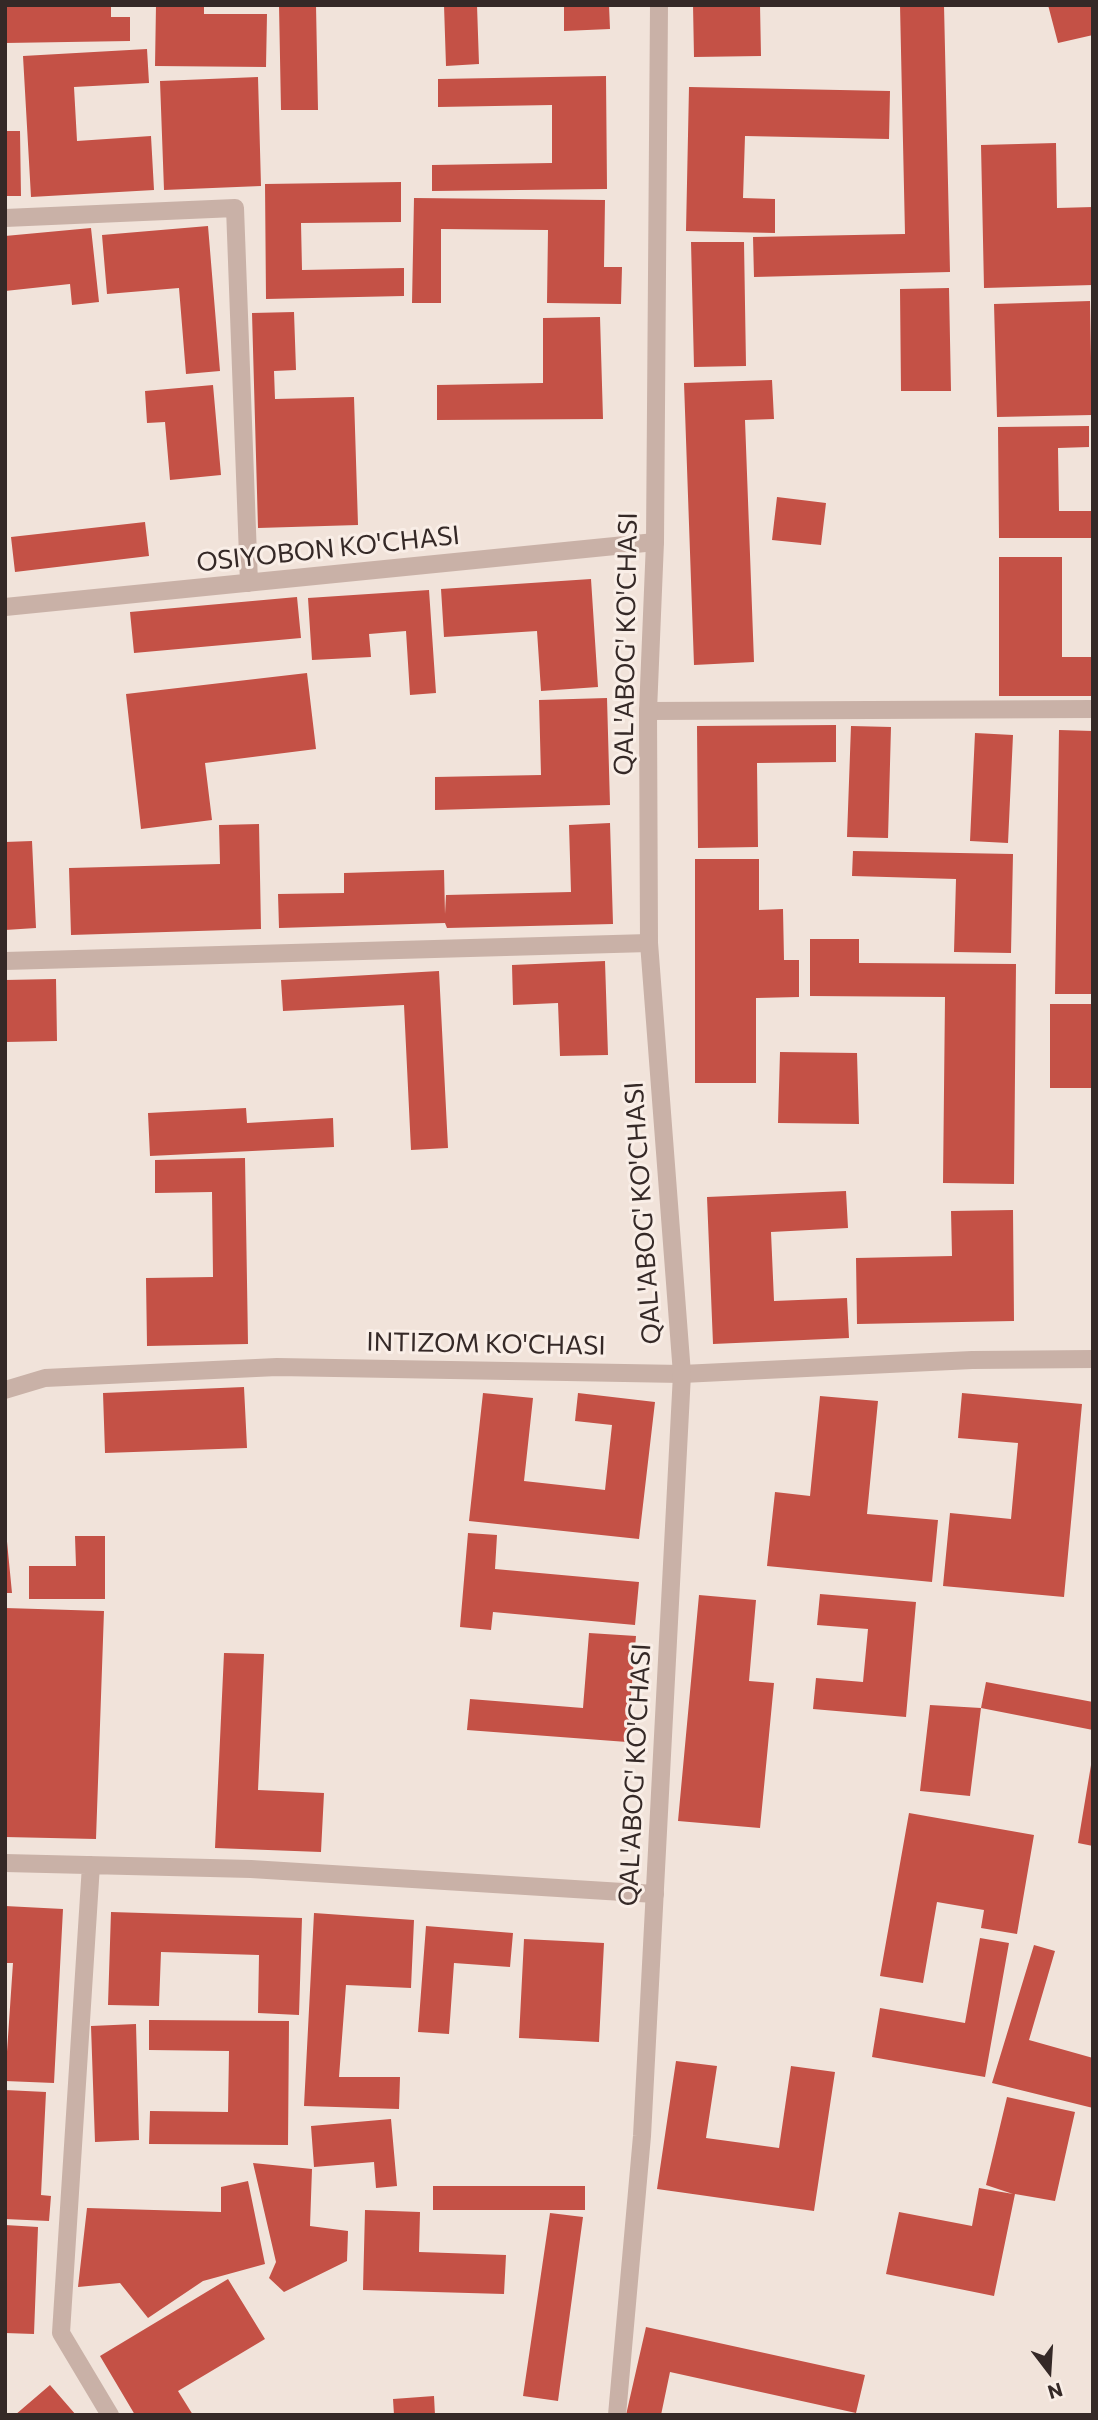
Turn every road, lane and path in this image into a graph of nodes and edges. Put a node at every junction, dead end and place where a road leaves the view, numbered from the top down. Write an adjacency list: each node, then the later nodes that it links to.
1 (659, 5): 3 (street, QAL'ABOG' KO'CHASI)
2 (5, 218): 4 (street)
3 (655, 542): 4 (street, OSIYOBON KO'CHASI); 7 (street, QAL'ABOG' KO'CHASI)
4 (249, 583): 5 (street, OSIYOBON KO'CHASI)
5 (5, 607)
6 (1093, 709): 7 (street)
7 (648, 711): 8 (street, QAL'ABOG' KO'CHASI)
8 (649, 943): 9 (street); 11 (street, QAL'ABOG' KO'CHASI)
9 (5, 961)
10 (1093, 1359): 11 (street, INTIZOM KO'CHASI)
11 (682, 1374): 12 (street, INTIZOM KO'CHASI); 15 (street, QAL'ABOG' KO'CHASI)
12 (5, 1390)
13 (5, 1863): 14 (street)
14 (91, 1865): 15 (street); 16 (street)
15 (655, 1895): 17 (street, QAL'ABOG' KO'CHASI)
16 (110, 2415)
17 (617, 2415)

